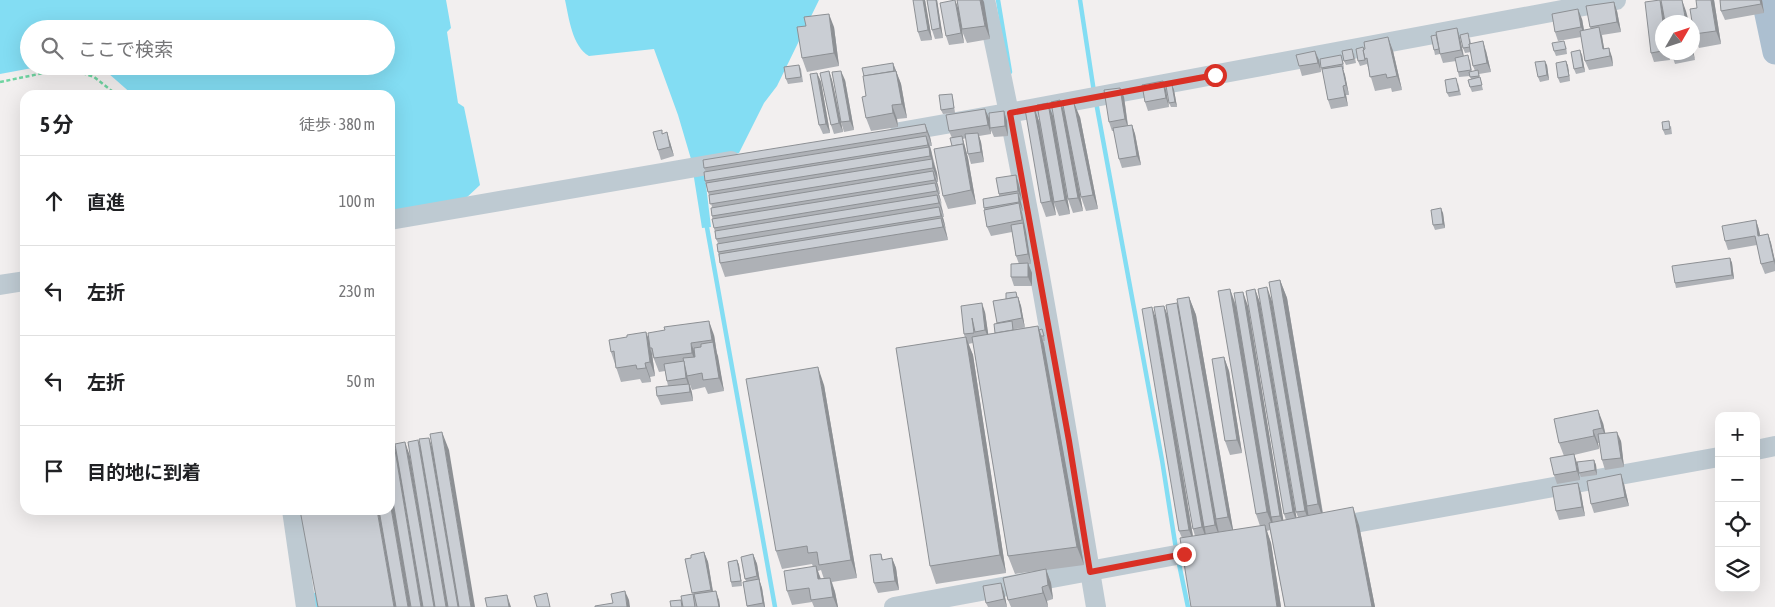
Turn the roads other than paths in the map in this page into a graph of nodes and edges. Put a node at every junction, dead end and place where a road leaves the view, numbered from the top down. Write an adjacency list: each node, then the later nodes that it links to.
1 (985, 0): 5 (street)
2 (1616, 0): 5 (street)
3 (1764, 0): 4 (main road)
4 (1775, 52)
5 (1017, 111): 6 (street); 17 (street)
6 (883, 135)
7 (745, 159): 8 (street)
8 (395, 219)
9 (20, 282): 10 (street)
10 (0, 285)
11 (1775, 446): 12 (street)
12 (1760, 449)
13 (1715, 457): 15 (street)
14 (293, 515): 18 (street)
15 (1310, 531)
16 (1223, 547): 17 (street)
17 (1096, 571): 19 (street); 20 (street)
18 (306, 607)
19 (894, 607)
20 (1096, 607)

